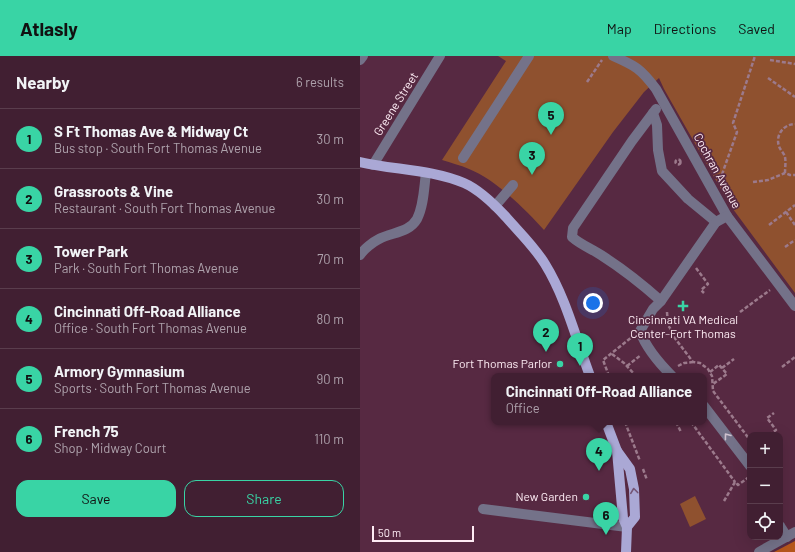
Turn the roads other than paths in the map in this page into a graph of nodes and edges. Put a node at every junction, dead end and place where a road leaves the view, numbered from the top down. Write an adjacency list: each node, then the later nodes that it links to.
1 (363, 56): 5 (street)
2 (440, 56): 10 (street, Greene Street)
3 (529, 56): 8 (street)
4 (613, 56): 6 (street, Cochran Avenue)
5 (360, 60)
6 (662, 101): 7 (street); 14 (street, Cochran Avenue)
7 (653, 112): 15 (street); 17 (street)
8 (463, 158)
9 (360, 162): 10 (main road)
10 (373, 165): 11 (main road)
11 (426, 172): 13 (main road); 16 (street)
12 (513, 186): 13 (street)
13 (495, 206): 19 (main road)
14 (727, 216): 15 (street); 18 (street, Cochran Avenue)
15 (716, 222): 17 (street)
16 (360, 255)
17 (661, 301): 20 (street)
18 (795, 306)
19 (589, 373)
20 (673, 373)
21 (707, 410): 23 (street, one-way to 21)
22 (607, 425): 25 (main road)
23 (747, 462)
24 (483, 509): 25 (street)
25 (627, 527): 28 (main road)
26 (783, 528): 27 (street)
27 (791, 535): 29 (street)
28 (626, 552)
29 (759, 552)

